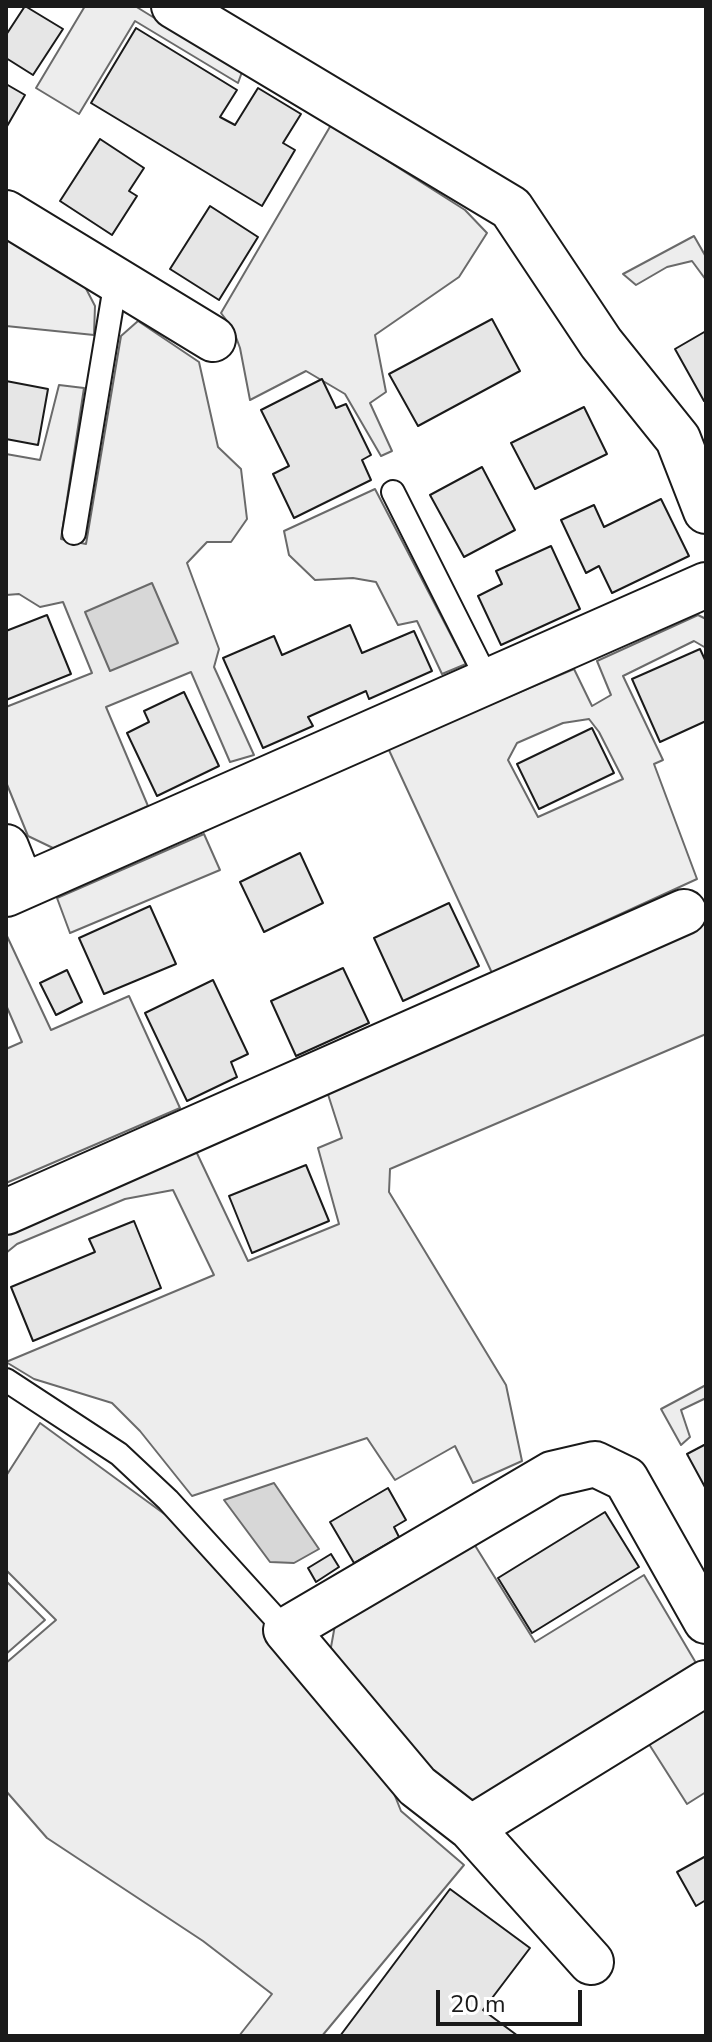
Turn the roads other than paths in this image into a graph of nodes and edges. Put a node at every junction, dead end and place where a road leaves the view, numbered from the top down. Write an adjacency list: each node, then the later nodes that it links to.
1 (174, 6): 6 (street)
2 (6, 213): 3 (street)
3 (116, 280): 4 (street); 7 (lane)
4 (213, 339)
5 (393, 492): 9 (lane)
6 (706, 511)
7 (74, 533)
8 (706, 585): 9 (street)
9 (488, 681): 11 (street)
10 (6, 847): 11 (street)
11 (14, 890)
12 (684, 912): 13 (street)
13 (6, 1212)
14 (6, 1380): 16 (lane)
15 (706, 1621): 16 (street)
16 (286, 1630): 18 (street)
17 (706, 1683): 18 (street)
18 (471, 1828): 19 (street)
19 (591, 1962)

